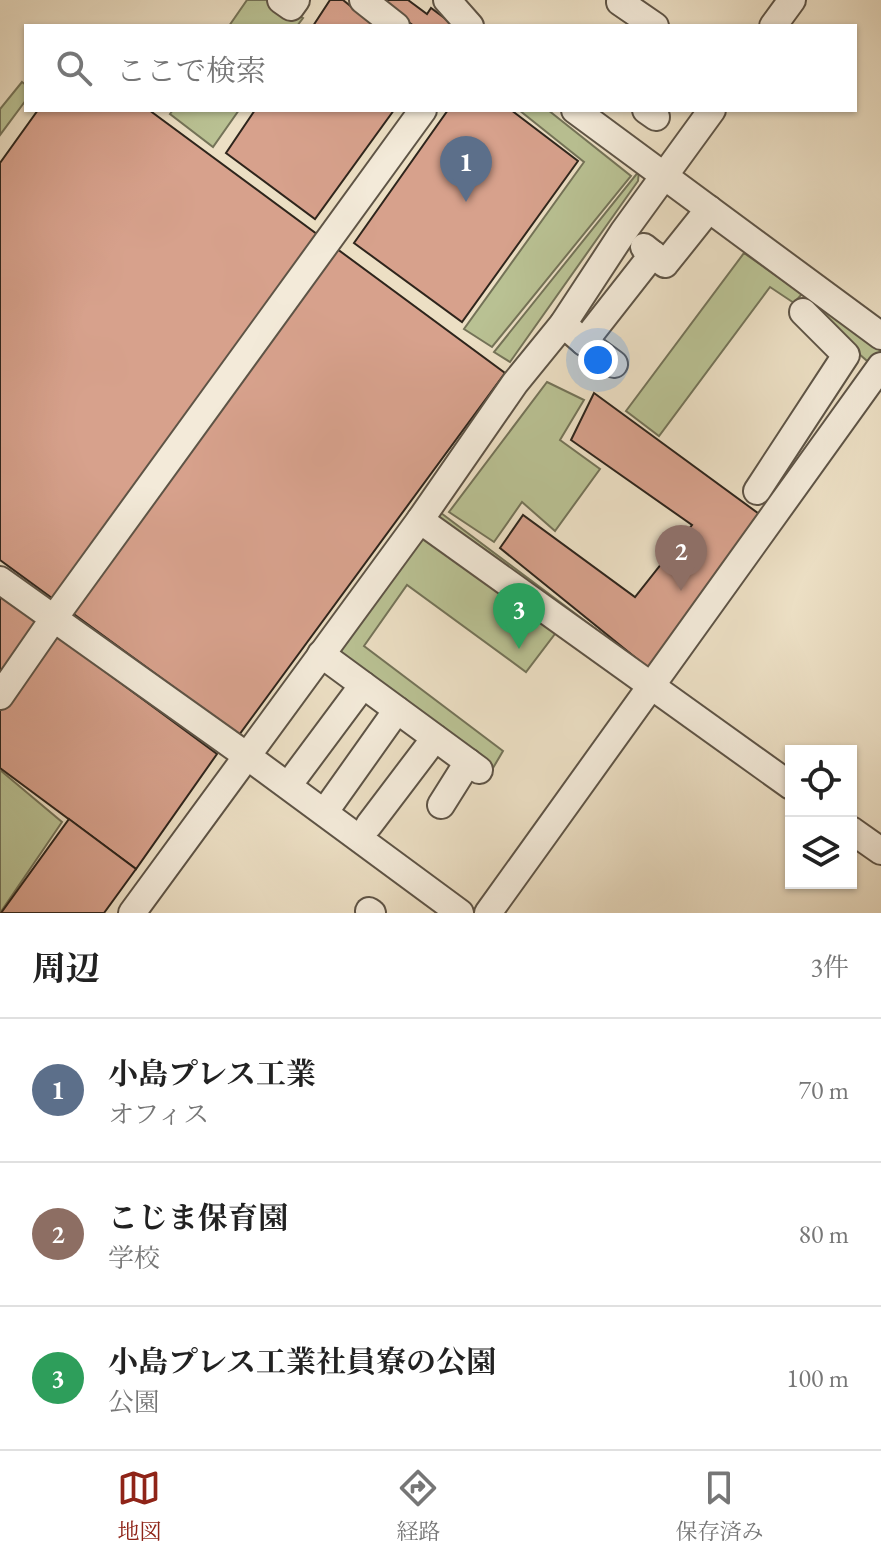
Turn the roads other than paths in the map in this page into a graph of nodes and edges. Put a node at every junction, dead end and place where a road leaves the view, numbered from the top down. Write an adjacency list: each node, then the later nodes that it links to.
1 (281, 0): 2 (street)
2 (296, 0)
3 (363, 0): 7 (street)
4 (447, 0): 8 (street)
5 (792, 0): 10 (street)
6 (620, 2): 9 (street)
7 (393, 24)
8 (468, 24)
9 (652, 24)
10 (774, 24)
11 (422, 112): 27 (street)
12 (578, 112): 14 (street)
13 (711, 112): 14 (street)
14 (666, 175): 15 (street); 16 (street)
15 (709, 209): 17 (street); 18 (street)
16 (624, 231): 17 (street); 19 (street)
17 (653, 254): 21 (street)
18 (815, 287): 20 (street); 24 (street)
19 (563, 324): 21 (street); 25 (street)
20 (881, 336)
21 (584, 342): 22 (street)
22 (614, 364)
23 (881, 366): 30 (street)
24 (757, 491)
25 (420, 520): 28 (street); 30 (street)
26 (0, 580): 27 (street)
27 (54, 618): 31 (street); 34 (street)
28 (321, 654): 29 (street); 34 (street)
29 (363, 685): 32 (street); 35 (street)
30 (650, 685): 36 (street); 44 (street)
31 (0, 696)
32 (397, 710): 33 (street); 37 (street)
33 (435, 738): 38 (street); 39 (street)
34 (247, 756): 42 (street); 43 (street)
35 (296, 775)
36 (785, 782)
37 (331, 803)
38 (441, 805)
39 (369, 825)
40 (857, 834): 41 (street)
41 (881, 851)
42 (132, 913)
43 (460, 913)
44 (488, 913)

